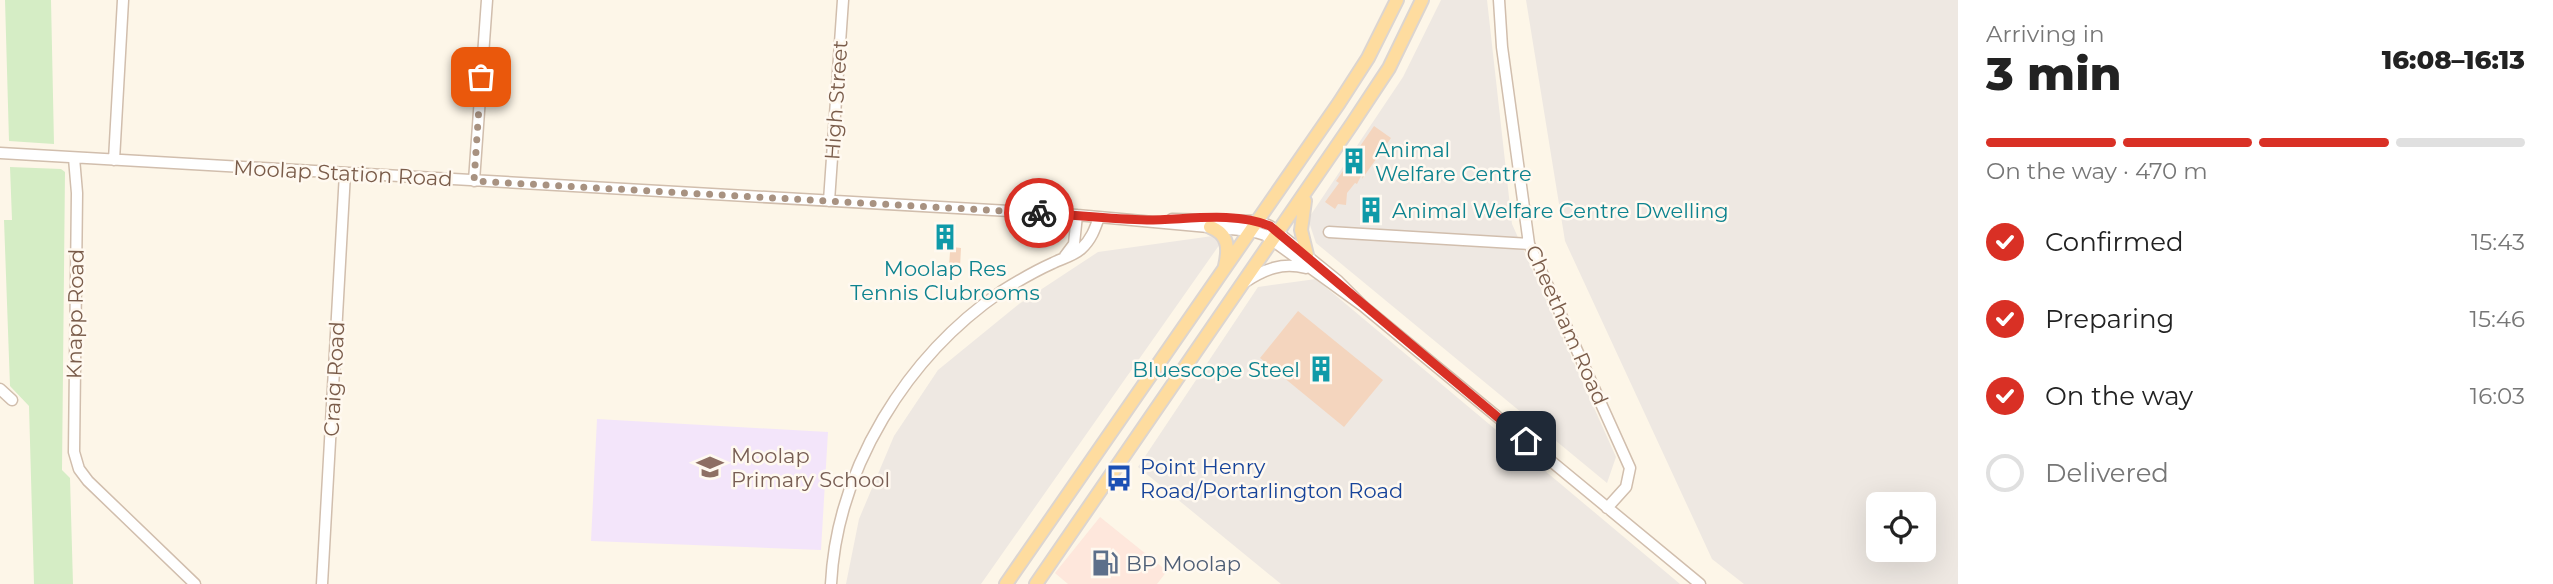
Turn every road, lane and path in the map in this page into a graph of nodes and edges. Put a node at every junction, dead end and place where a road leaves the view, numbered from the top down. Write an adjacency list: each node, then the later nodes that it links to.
1 (123, 0): 11 (street)
2 (487, 0): 13 (street)
3 (843, 0): 15 (street, High Street)
4 (1396, 0): 19 (main road)
5 (1422, 0): 14 (main road)
6 (1493, 0): 8 (street, Cheetham Road)
7 (1499, 0): 8 (street, Cheetham Road)
8 (1502, 47): 23 (street, Cheetham Road)
9 (0, 153): 10 (street, Moolap Station Road)
10 (74, 158): 11 (street, Moolap Station Road); 31 (street, Knapp Road)
11 (114, 160): 12 (street, Moolap Station Road)
12 (345, 173): 13 (street, Moolap Station Road); 32 (street, Craig Road)
13 (474, 181): 15 (street, Moolap Station Road)
14 (1310, 188): 22 (main road); 25 (main road)
15 (829, 201): 16 (street, Moolap Station Road)
16 (1077, 215): 17 (street, Moolap Station Road); 24 (street)
17 (1099, 217): 18 (street, Moolap Station Road); 24 (street)
18 (1147, 220): 19 (street, Moolap Station Road); 20 (street, Moolap Station Road)
19 (1255, 226): 20 (street, Moolap Station Road); 22 (street); 26 (main road)
20 (1210, 227): 26 (main road)
21 (1329, 232): 23 (street)
22 (1277, 237): 25 (street); 27 (main road)
23 (1529, 244): 30 (street, Cheetham Road)
24 (1062, 258): 33 (street)
25 (1308, 262): 27 (street); 30 (street)
26 (1224, 270): 34 (main road)
27 (1245, 282): 35 (main road)
28 (0, 389): 29 (street)
29 (12, 400)
30 (1607, 508): 36 (street)
31 (195, 584)
32 (322, 584)
33 (831, 584)
34 (1006, 584)
35 (1036, 584)
36 (1700, 584)

